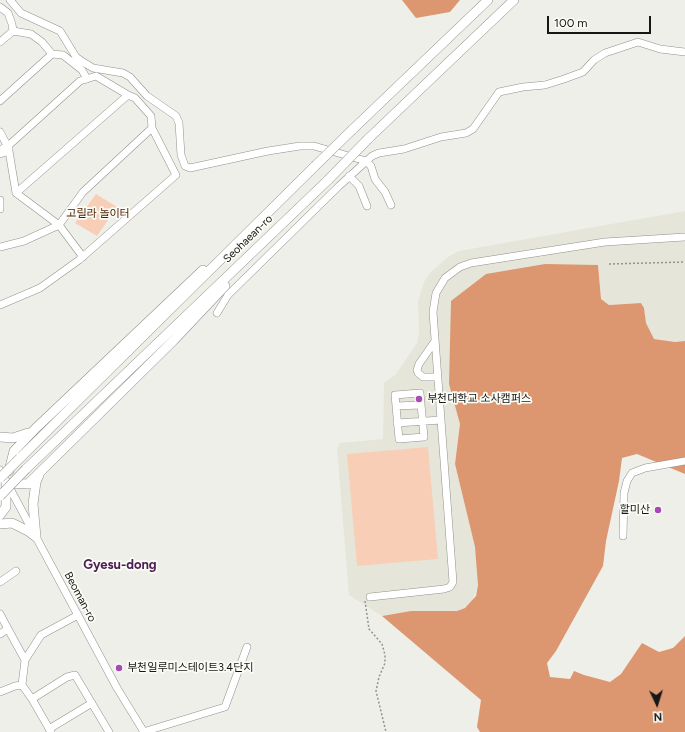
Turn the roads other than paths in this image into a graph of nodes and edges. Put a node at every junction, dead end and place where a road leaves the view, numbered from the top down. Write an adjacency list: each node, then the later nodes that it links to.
1 (10, 0): 17 (street)
2 (488, 0): 25 (main road, Seohaean-ro, bridge)
3 (514, 0): 28 (main road, Seohaean-ro, bridge)
4 (0, 7): 5 (street)
5 (13, 31): 6 (street); 8 (street)
6 (0, 42)
7 (685, 52): 17 (street)
8 (52, 54): 9 (street); 11 (street)
9 (87, 79): 10 (street); 14 (street)
10 (128, 95): 12 (street); 19 (street)
11 (0, 102)
12 (152, 128): 24 (street); 29 (street)
13 (0, 132): 14 (street)
14 (8, 149): 15 (street); 16 (street); 19 (street)
15 (0, 150)
16 (0, 154)
17 (366, 161): 18 (street); 21 (street)
18 (350, 176): 22 (street); 31 (street)
19 (16, 193): 24 (street)
20 (0, 200): 23 (street)
21 (390, 205)
22 (366, 206)
23 (0, 209)
24 (60, 225): 27 (street); 29 (street)
25 (246, 235): 39 (main road); 44 (main road, Seohaean-ro, bridge)
26 (685, 237): 32 (street)
27 (0, 246)
28 (258, 247): 43 (main road); 45 (main road, Seohaean-ro, bridge)
29 (83, 257): 30 (street)
30 (0, 304)
31 (217, 313)
32 (435, 341): 33 (street); 33 (street)
33 (437, 377): 36 (street)
34 (421, 405): 35 (street); 35 (street); 37 (street)
35 (396, 406): 38 (street)
36 (440, 420): 37 (street); 52 (street)
37 (422, 421): 38 (street); 38 (street)
38 (397, 423)
39 (36, 428): 40 (main road); 44 (main road)
40 (0, 437)
41 (685, 461): 48 (street)
42 (0, 470): 44 (street, Beoman-ro)
43 (40, 472): 44 (main road); 49 (main road)
44 (2, 481): 46 (main road); 49 (street, Beoman-ro)
45 (0, 496)
46 (0, 515)
47 (0, 524): 49 (main road)
48 (623, 536)
49 (36, 537): 54 (street, Beoman-ro)
50 (16, 571): 51 (street)
51 (0, 582)
52 (370, 598)
53 (0, 614): 55 (street)
54 (78, 615): 58 (street); 65 (street, Beoman-ro)
55 (8, 629): 56 (street); 58 (street)
56 (0, 634)
57 (247, 647): 65 (street)
58 (24, 660): 59 (street)
59 (22, 685): 60 (street); 61 (street)
60 (0, 692)
61 (32, 699): 62 (street); 63 (street)
62 (92, 703): 63 (street); 64 (street)
63 (50, 731)
64 (109, 732)
65 (144, 732)

